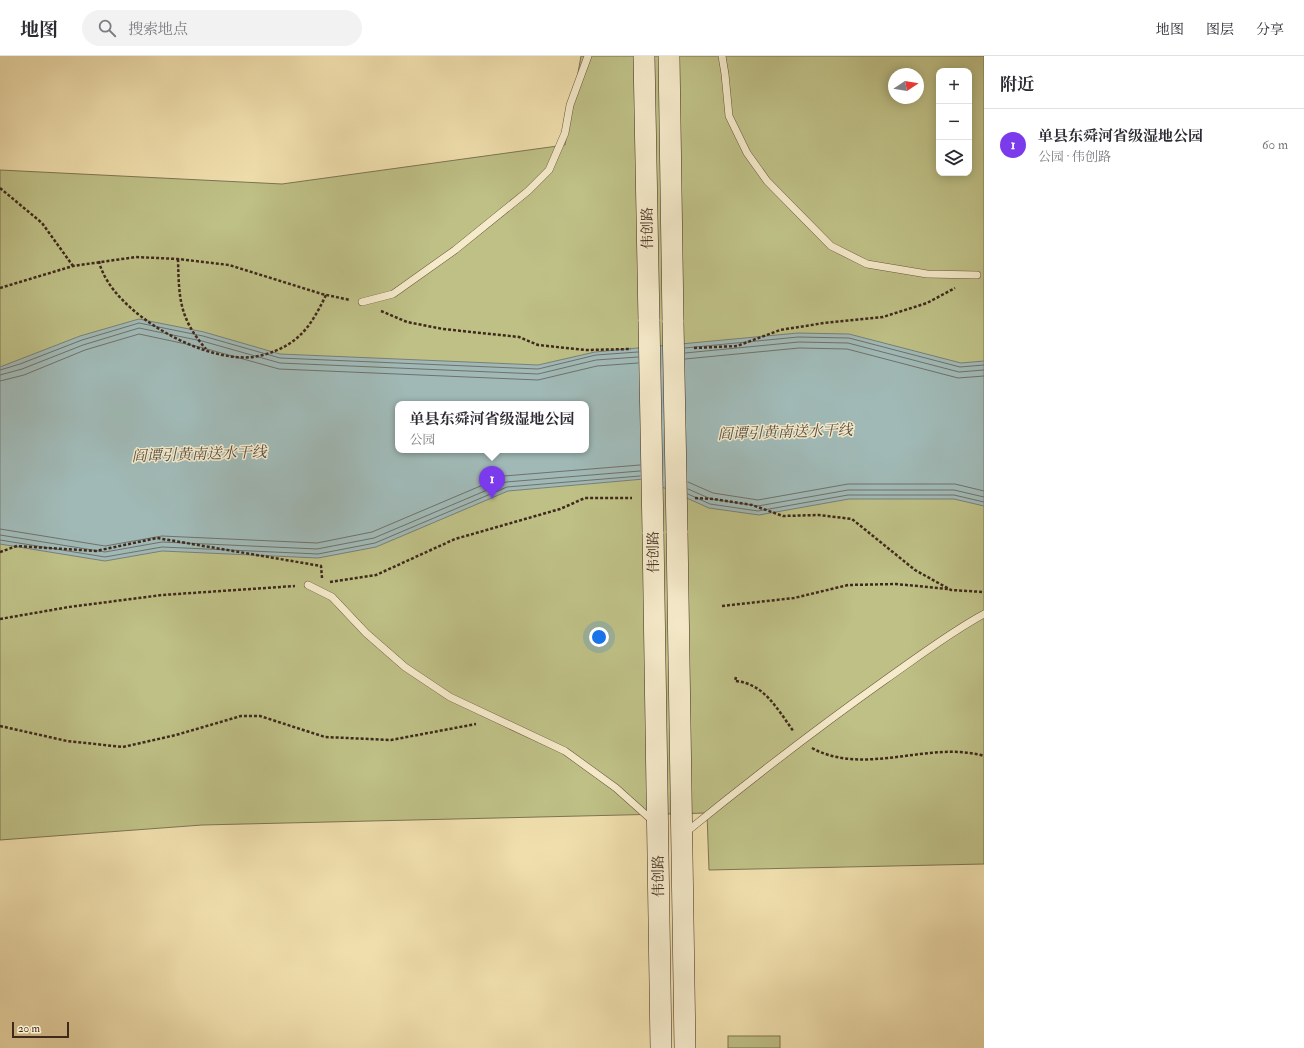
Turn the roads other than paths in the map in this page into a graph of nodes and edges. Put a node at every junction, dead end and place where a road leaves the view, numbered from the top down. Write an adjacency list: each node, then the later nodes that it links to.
1 (588, 56): 6 (lane)
2 (644, 56): 9 (street, 伟创路, bridge)
3 (669, 56): 10 (street, 伟创路, bridge)
4 (722, 56): 5 (lane)
5 (978, 275)
6 (362, 302)
7 (308, 585): 9 (lane)
8 (984, 614): 10 (lane)
9 (657, 825): 11 (street, 伟创路)
10 (682, 836): 12 (street, 伟创路)
11 (661, 1048)
12 (685, 1048)

